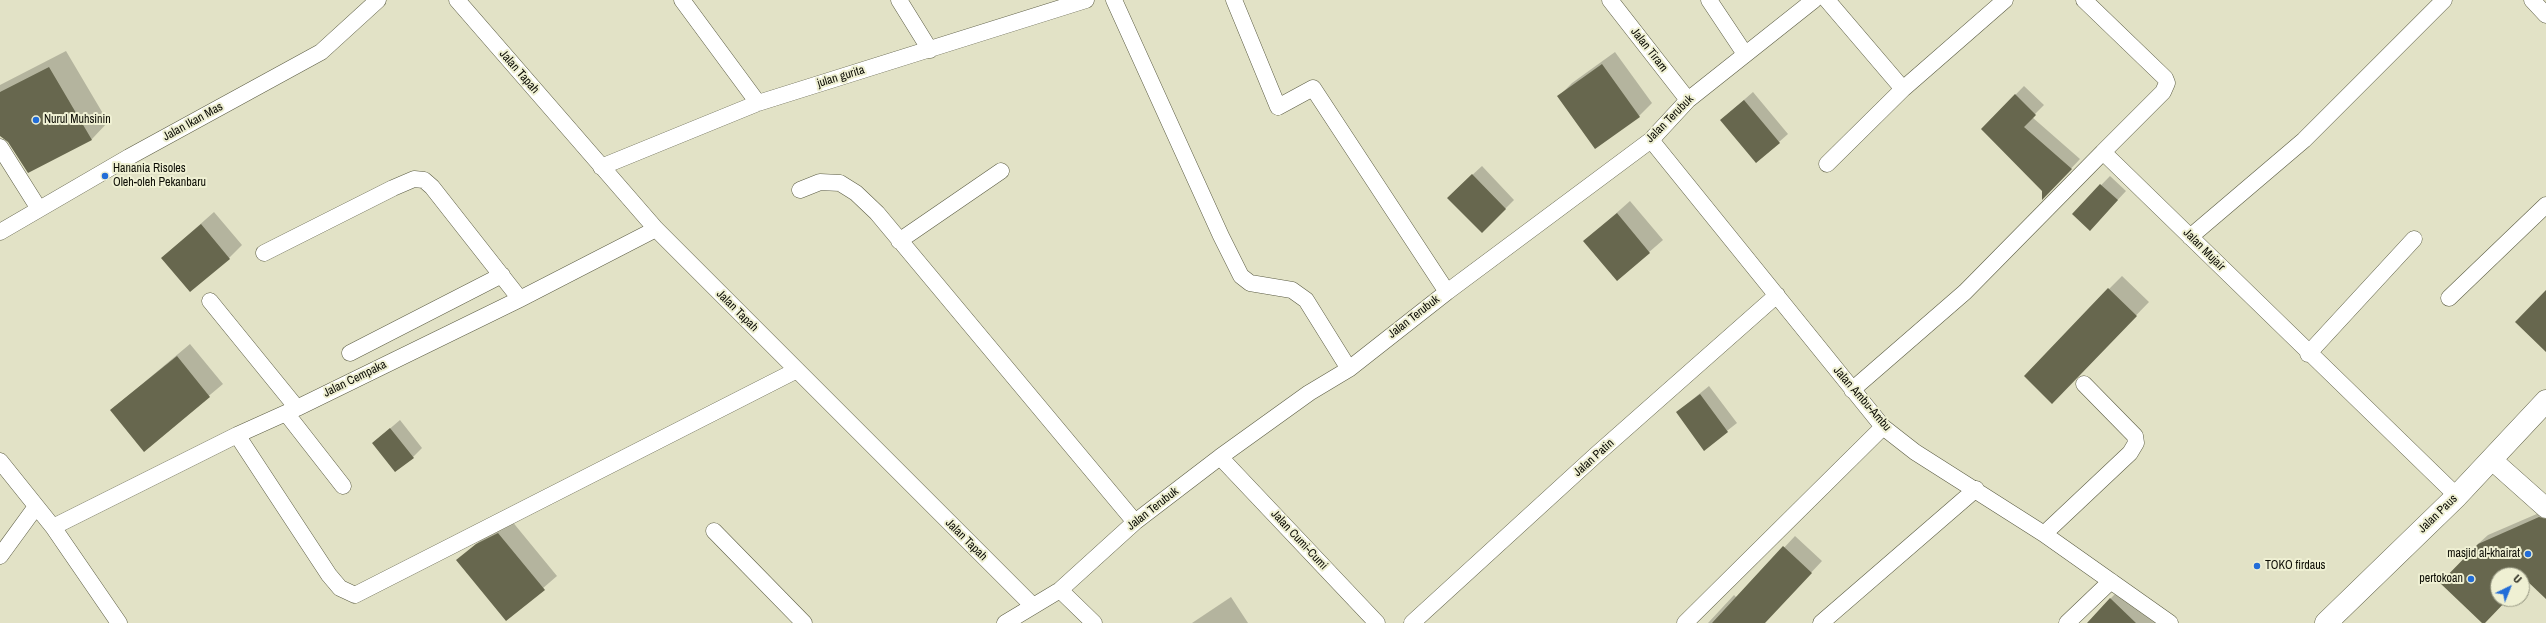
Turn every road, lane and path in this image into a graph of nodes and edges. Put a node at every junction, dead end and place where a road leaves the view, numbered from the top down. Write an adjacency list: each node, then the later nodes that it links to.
1 (378, 0): 30 (street, Jalan Ikan Mas)
2 (457, 0): 26 (street, Jalan Tapah)
3 (682, 0): 21 (street)
4 (899, 0): 17 (street)
5 (1086, 0): 17 (street, julan gurita)
6 (1114, 0): 47 (street)
7 (1234, 0): 38 (street)
8 (1610, 0): 20 (street, Jalan Tiram)
9 (1709, 0): 18 (street)
10 (1814, 0): 18 (street, Jalan Terubuk)
11 (1827, 0): 19 (street)
12 (2005, 0): 19 (street)
13 (2084, 0): 24 (street)
14 (2444, 0): 33 (street)
15 (2532, 0): 16 (street)
16 (2546, 15)
17 (930, 50): 21 (street, julan gurita)
18 (1745, 54): 20 (street, Jalan Terubuk)
19 (1903, 89): 25 (street)
20 (1688, 100): 22 (street, Jalan Terubuk)
21 (758, 103): 26 (street, julan gurita)
22 (1651, 140): 38 (street, Jalan Terubuk); 39 (street, Jalan Ambu-Ambu)
23 (0, 147): 30 (street)
24 (2103, 152): 33 (street, Jalan Mujair); 50 (street)
25 (1827, 164)
26 (601, 167): 31 (street, Jalan Tapah)
27 (1001, 171): 35 (street)
28 (800, 190): 35 (street)
29 (2546, 205): 40 (street)
30 (39, 210): 32 (street, Jalan Ikan Mas)
31 (656, 230): 41 (street, Jalan Cempaka); 48 (street, Jalan Tapah)
32 (0, 232)
33 (2190, 237): 46 (street, Jalan Mujair)
34 (2414, 239): 46 (street)
35 (899, 241): 63 (street)
36 (264, 252): 37 (street)
37 (502, 276): 41 (street); 43 (street)
38 (1447, 292): 47 (street, Jalan Terubuk)
39 (1777, 295): 50 (street, Jalan Ambu-Ambu); 76 (street, Jalan Patin)
40 (2449, 298)
41 (520, 299): 44 (street, Jalan Cempaka)
42 (210, 301): 52 (street)
43 (416, 321): 44 (street); 45 (street)
44 (428, 344): 52 (street, Jalan Cempaka)
45 (350, 352)
46 (2308, 354): 60 (street, Jalan Mujair)
47 (1349, 369): 55 (street, Jalan Terubuk)
48 (797, 370): 54 (street); 70 (street, Jalan Tapah)
49 (2084, 384): 66 (street)
50 (1852, 390): 53 (street, Jalan Ambu-Ambu)
51 (2546, 401): 56 (main road, Jalan Paus)
52 (291, 411): 54 (street, Jalan Cempaka); 58 (street)
53 (1883, 427): 59 (street, Jalan Ambu-Ambu); 77 (street)
54 (237, 435): 64 (street, Jalan Cempaka)
55 (1220, 457): 63 (street, Jalan Terubuk); 75 (street, Jalan Cumi-Cumi)
56 (2490, 459): 60 (main road, Jalan Paus); 62 (street)
57 (0, 462): 61 (street)
58 (343, 486)
59 (1976, 489): 66 (street, Jalan Ambu-Ambu); 78 (street)
60 (2457, 496): 81 (main road, Jalan Paus)
61 (35, 508): 64 (street); 67 (street)
62 (2546, 508)
63 (1135, 522): 69 (street, Jalan Terubuk)
64 (53, 527): 71 (street)
65 (714, 531): 72 (street)
66 (2044, 534): 68 (street, Jalan Ambu-Ambu)
67 (0, 556)
68 (2111, 581): 79 (street); 80 (street, Jalan Ambu-Ambu)
69 (1060, 590): 70 (street, Jalan Terubuk); 74 (street)
70 (1033, 606): 73 (street, Jalan Terubuk)
71 (119, 623)
72 (804, 623)
73 (1006, 623)
74 (1094, 623)
75 (1377, 623)
76 (1412, 623)
77 (1685, 623)
78 (1821, 623)
79 (2067, 623)
80 (2170, 623)
81 (2326, 623)

